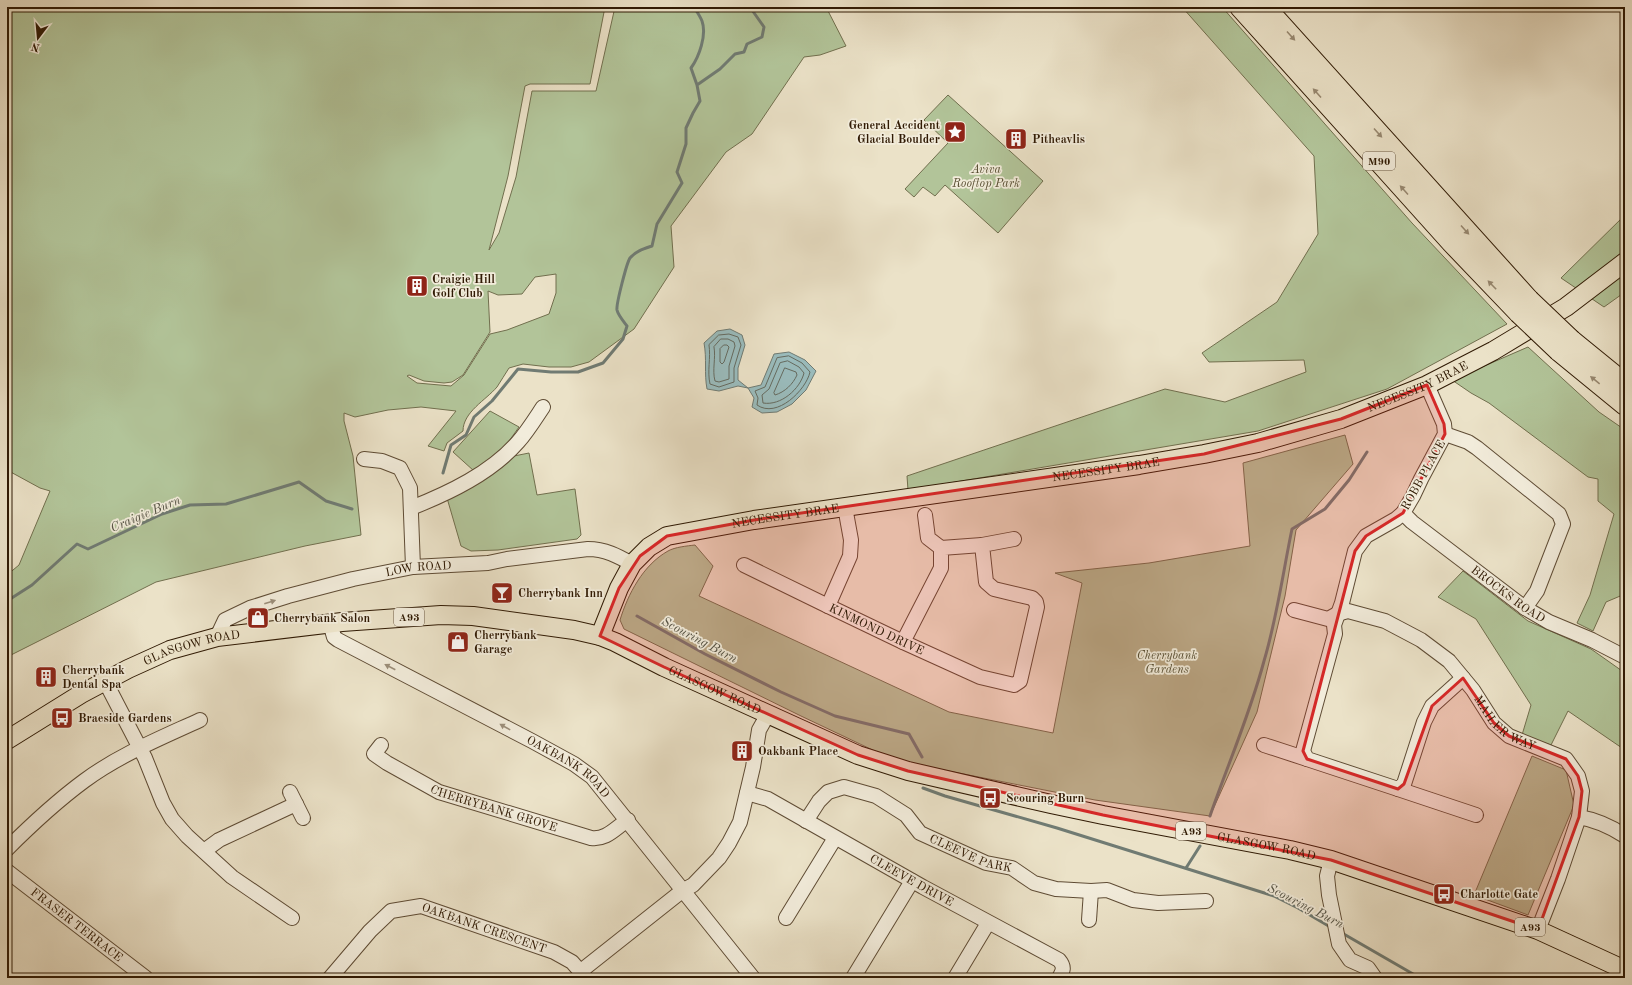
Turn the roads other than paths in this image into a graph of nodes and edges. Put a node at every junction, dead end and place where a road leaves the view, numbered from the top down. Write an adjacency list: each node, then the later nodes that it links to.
1 (1240, 7): 4 (highway, M90, one-way to 1)
2 (1265, 7): 4 (highway, M90, one-way to 4)
3 (1625, 262): 7 (main road, NECESSITY BRAE)
4 (1524, 307): 5 (highway, M90, bridge)
5 (1565, 346): 6 (highway, M90); 8 (highway, M90, one-way to 5)
6 (1625, 384)
7 (1427, 385): 10 (street, ROBB PLACE); 12 (main road, NECESSITY BRAE)
8 (1625, 405)
9 (543, 407): 13 (street)
10 (1445, 434): 14 (street, ROBB PLACE); 23 (street)
11 (364, 459): 13 (street)
12 (845, 507): 19 (main road, NECESSITY BRAE); 22 (street, KINMOND DRIVE)
13 (411, 508): 21 (street)
14 (1403, 512): 23 (street, BROCKS ROAD); 25 (street, ROBB PLACE)
15 (925, 515): 18 (street)
16 (1014, 540): 17 (street)
17 (982, 545): 18 (street); 29 (street, KINMOND DRIVE)
18 (941, 548): 29 (street)
19 (632, 564): 21 (street, LOW ROAD); 27 (main road, NECESSITY BRAE)
20 (744, 564): 22 (street)
21 (413, 567): 28 (street, LOW ROAD, one-way to 21)
22 (828, 606): 29 (street, KINMOND DRIVE)
23 (1526, 608): 30 (street, BROCKS ROAD)
24 (1294, 610): 25 (street, MAILER WAY)
25 (1337, 614): 31 (street, MAILER WAY); 39 (street, ROBB PLACE)
26 (330, 623): 27 (main road, GLASGOW ROAD / A93); 28 (main road, GLASGOW ROAD / A93); 45 (street, OAKBANK ROAD, one-way to 26)
27 (600, 636): 33 (main road, GLASGOW ROAD / A93)
28 (217, 637): 32 (main road, GLASGOW ROAD / A93)
29 (903, 642)
30 (1625, 657)
31 (1463, 678): 40 (street); 43 (street, MAILER WAY)
32 (105, 680): 35 (main road, GLASGOW ROAD / A93); 38 (street)
33 (768, 714): 41 (street); 51 (main road, GLASGOW ROAD / A93)
34 (200, 720): 38 (street)
35 (7, 740)
36 (381, 744): 45 (street, CHERRYBANK GROVE)
37 (1264, 745): 39 (street)
38 (140, 748): 49 (street); 50 (street)
39 (1307, 759): 40 (street)
40 (1398, 789): 42 (street)
41 (747, 793): 46 (street, CLEEVE DRIVE); 54 (street)
42 (1476, 815)
43 (1579, 817): 47 (street); 61 (street, MAILER WAY)
44 (303, 818): 50 (street)
45 (628, 820): 54 (street, OAKBANK ROAD)
46 (806, 822): 48 (street, CLEEVE DRIVE); 55 (street, CLEEVE PARK)
47 (1625, 836)
48 (835, 838): 53 (street, CLEEVE DRIVE); 58 (street)
49 (7, 849)
50 (204, 851): 57 (street)
51 (1331, 860): 61 (main road, GLASGOW ROAD / A93); 70 (street)
52 (7, 871): 64 (street, FRASER TERRACE)
53 (912, 881): 60 (street, CLEEVE DRIVE); 67 (street)
54 (682, 890): 63 (street); 66 (street, OAKBANK ROAD)
55 (1091, 891): 56 (street, CLEEVE PARK); 59 (street)
56 (1206, 901)
57 (292, 918)
58 (786, 918)
59 (1089, 920)
60 (988, 923): 68 (street); 69 (street, CLEEVE DRIVE)
61 (1538, 930): 62 (main road, A93)
62 (1625, 970)
63 (584, 975): 65 (street, OAKBANK CRESCENT)
64 (146, 978)
65 (330, 978)
66 (753, 978)
67 (853, 978)
68 (955, 978)
69 (1059, 978)
70 (1375, 978)

